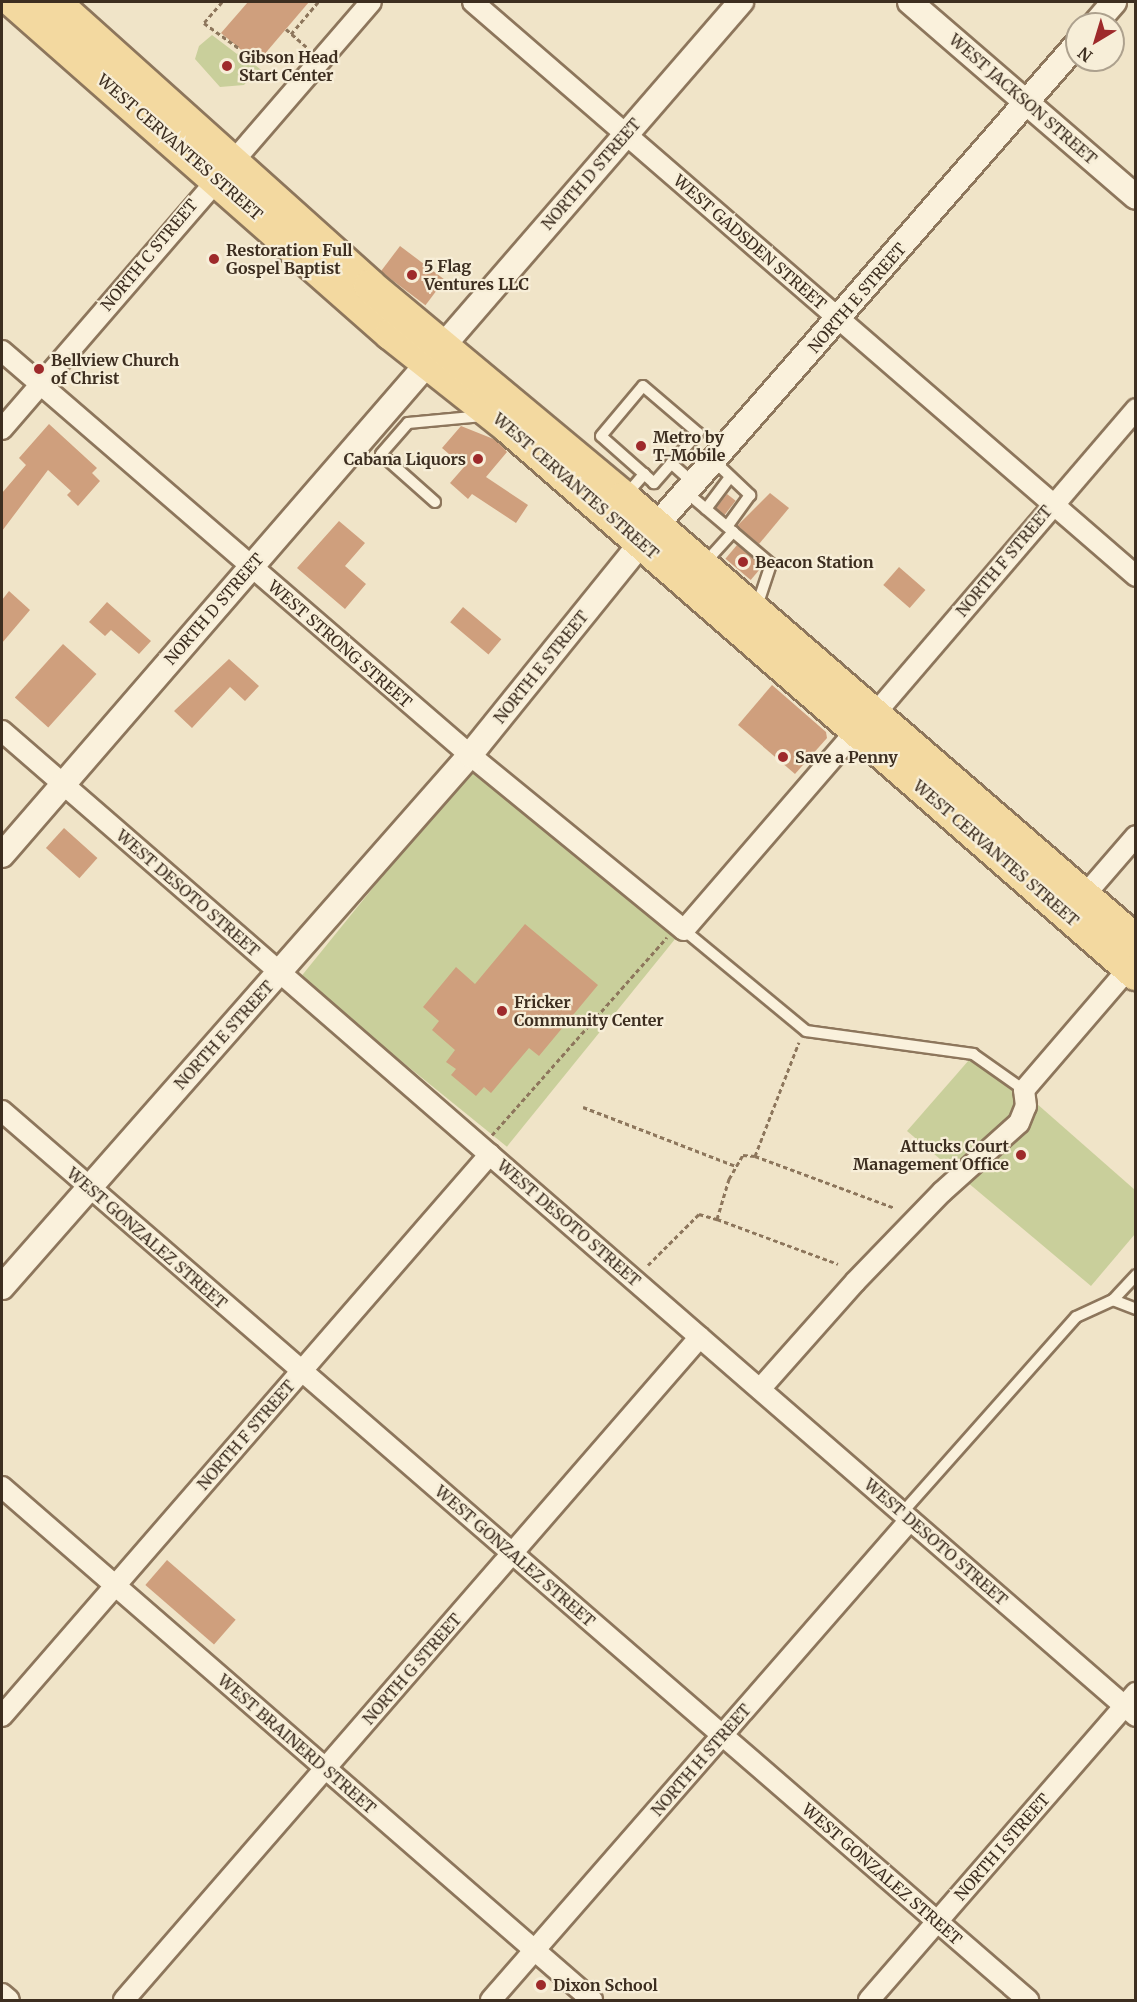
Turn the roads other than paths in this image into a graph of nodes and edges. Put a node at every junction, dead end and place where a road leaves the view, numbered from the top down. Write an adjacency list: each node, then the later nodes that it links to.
1 (14, 2): 10 (main road, WEST CERVANTES STREET)
2 (54, 2): 10 (main road, WEST CERVANTES STREET)
3 (371, 2): 10 (street, NORTH C STREET)
4 (473, 2): 9 (street, WEST GADSDEN STREET)
5 (741, 2): 9 (street, NORTH D STREET)
6 (910, 2): 8 (street, WEST JACKSON STREET)
7 (1065, 58): 8 (street, NORTH E STREET)
8 (1026, 102): 11 (street, WEST JACKSON STREET); 12 (street, NORTH E STREET)
9 (626, 134): 12 (street, WEST GADSDEN STREET); 14 (street, NORTH D STREET)
10 (223, 167): 14 (main road, WEST CERVANTES STREET); 15 (street, NORTH C STREET)
11 (1136, 197)
12 (839, 319): 22 (street, NORTH E STREET); 27 (street, WEST GADSDEN STREET)
13 (2, 351): 15 (street, WEST STRONG STREET)
14 (435, 356): 17 (main road, WEST CERVANTES STREET); 18 (street, NORTH D STREET); 25 (main road, WEST CERVANTES STREET)
15 (40, 384): 19 (street, NORTH C STREET); 32 (street, WEST STRONG STREET)
16 (1136, 409): 27 (street, NORTH F STREET)
17 (493, 415): 20 (lane); 30 (main road, WEST CERVANTES STREET)
18 (378, 421): 20 (lane); 32 (street, NORTH D STREET)
19 (2, 429)
20 (396, 437): 26 (lane)
21 (671, 463): 23 (lane); 23 (lane); 24 (lane)
22 (722, 469): 24 (street, NORTH E STREET); 28 (lane); 29 (lane)
23 (644, 474): 25 (lane)
24 (690, 488): 28 (lane); 30 (street, NORTH E STREET)
25 (624, 498): 30 (main road, WEST CERVANTES STREET)
26 (435, 502)
27 (1053, 504): 33 (street, WEST GADSDEN STREET); 36 (street, NORTH F STREET)
28 (706, 509): 29 (lane)
29 (730, 529): 31 (lane); 35 (lane)
30 (649, 535): 31 (main road, WEST CERVANTES STREET); 36 (main road, WEST CERVANTES STREET); 38 (street, NORTH E STREET)
31 (711, 561): 35 (main road, WEST CERVANTES STREET)
32 (251, 567): 38 (street, WEST STRONG STREET); 39 (street, NORTH D STREET)
33 (1136, 576)
34 (736, 577): 35 (lane)
35 (757, 606): 36 (main road, WEST CERVANTES STREET)
36 (865, 722): 40 (main road, WEST CERVANTES STREET); 43 (main road, WEST CERVANTES STREET); 44 (street, NORTH F STREET)
37 (2, 731): 39 (street, WEST DESOTO STREET)
38 (470, 755): 44 (street, WEST STRONG STREET); 46 (street, NORTH E STREET)
39 (63, 784): 42 (street, NORTH D STREET); 46 (street, WEST DESOTO STREET)
40 (961, 822): 43 (main road); 45 (main road, WEST CERVANTES STREET)
41 (1136, 836): 43 (street)
42 (2, 855)
43 (1084, 896): 45 (main road, WEST CERVANTES STREET)
44 (681, 927): 47 (lane)
45 (1134, 963): 47 (street)
46 (279, 973): 49 (street, WEST DESOTO STREET); 50 (street, NORTH E STREET)
47 (1024, 1090): 57 (street)
48 (2, 1112): 50 (street, WEST GONZALEZ STREET)
49 (486, 1150): 55 (street, WEST DESOTO STREET); 56 (street, NORTH F STREET)
50 (89, 1186): 52 (street, NORTH E STREET); 56 (street, WEST GONZALEZ STREET)
51 (1136, 1275): 53 (lane)
52 (2, 1287)
53 (1113, 1300): 54 (lane); 59 (lane)
54 (1136, 1309)
55 (700, 1336): 57 (street, WEST DESOTO STREET); 60 (street, NORTH G STREET)
56 (301, 1371): 60 (street, WEST GONZALEZ STREET); 61 (street, NORTH F STREET)
57 (760, 1389): 59 (street, WEST DESOTO STREET)
58 (2, 1487): 61 (street, WEST BRAINERD STREET)
59 (907, 1516): 62 (street, WEST DESOTO STREET); 64 (street, NORTH H STREET)
60 (512, 1554): 64 (street, WEST GONZALEZ STREET); 65 (street, NORTH G STREET)
61 (115, 1586): 63 (street, NORTH F STREET); 65 (street, WEST BRAINERD STREET)
62 (1132, 1705): 66 (street, NORTH I STREET)
63 (2, 1716)
64 (722, 1736): 66 (street, WEST GONZALEZ STREET); 67 (street, NORTH H STREET)
65 (325, 1769): 67 (street, WEST BRAINERD STREET); 70 (street, NORTH G STREET)
66 (937, 1922): 73 (street, NORTH I STREET); 74 (street, WEST GONZALEZ STREET)
67 (535, 1950): 71 (street, NORTH H STREET); 72 (street, WEST BRAINERD STREET)
68 (2, 1994): 69 (street)
69 (9, 2001)
70 (123, 2001)
71 (491, 2001)
72 (592, 2001)
73 (869, 2001)
74 (1028, 2001)

